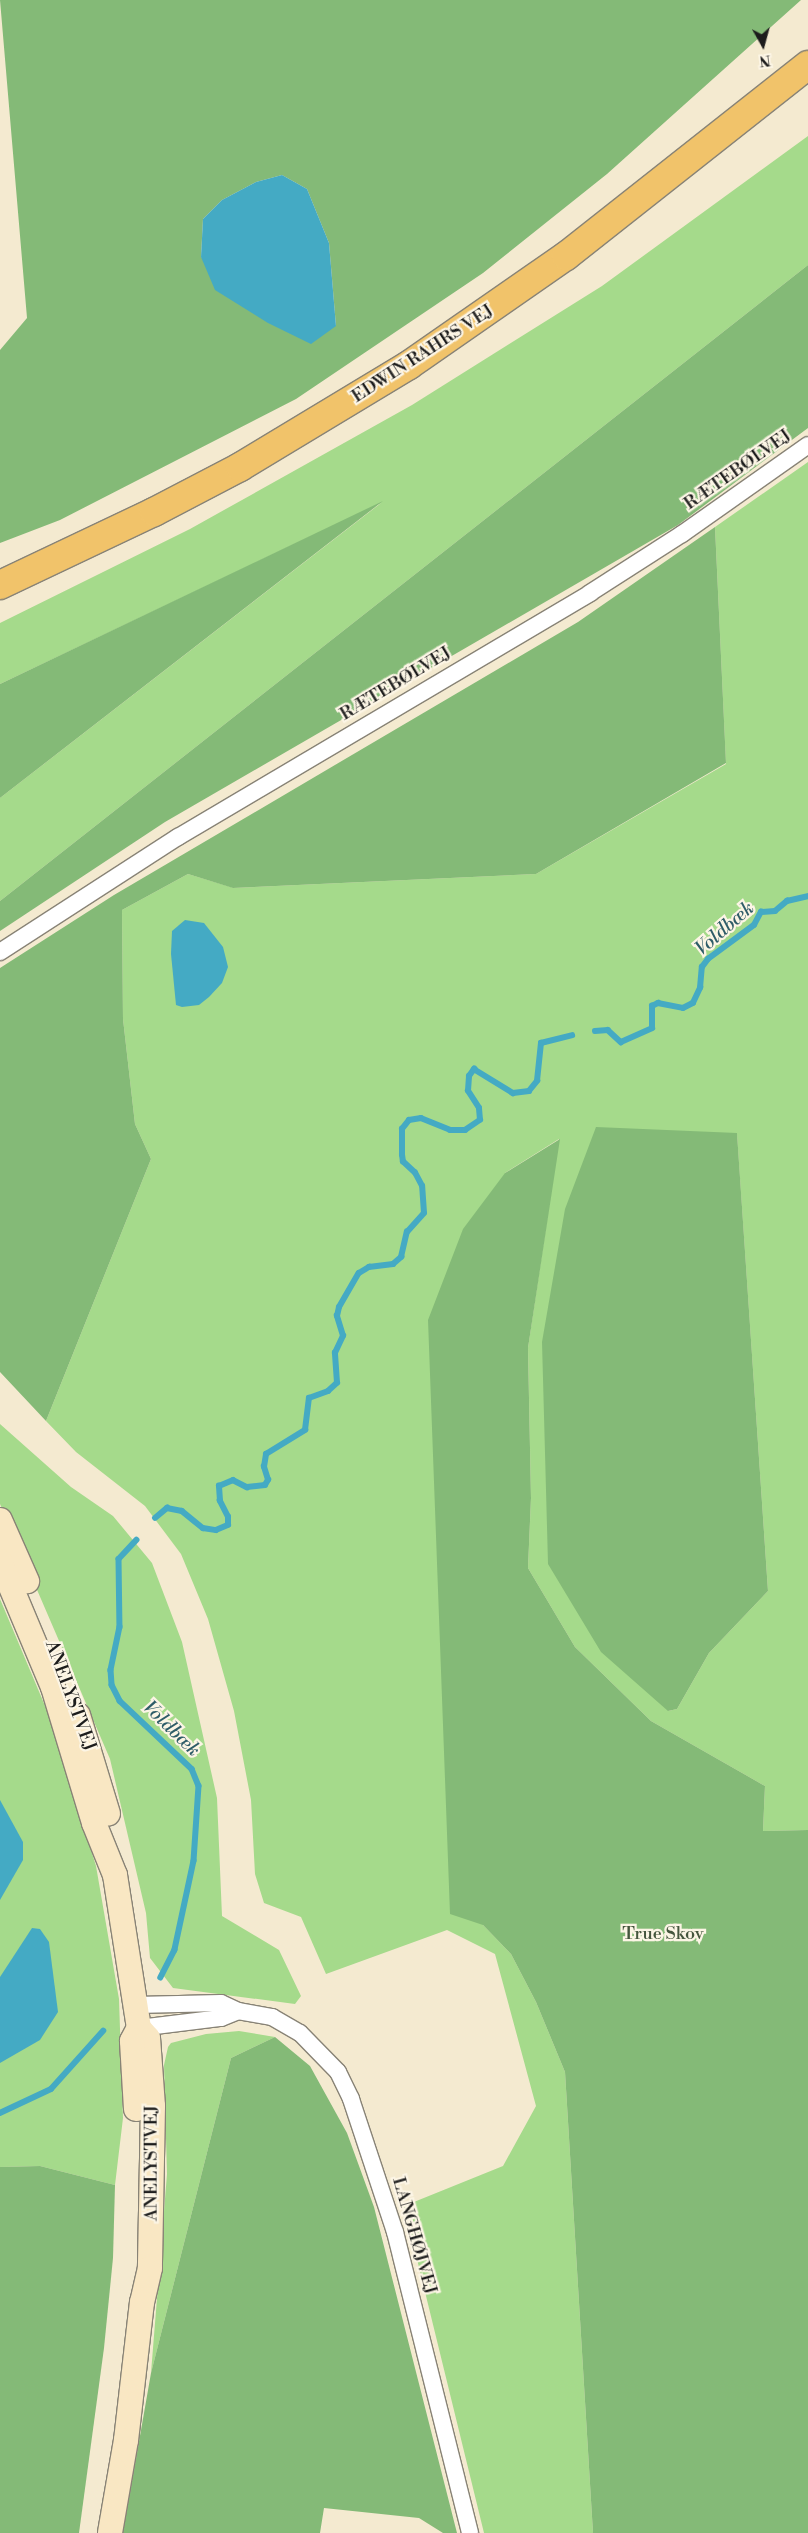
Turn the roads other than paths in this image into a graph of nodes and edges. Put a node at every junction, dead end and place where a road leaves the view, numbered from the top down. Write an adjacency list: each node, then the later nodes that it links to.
1 (808, 65): 3 (highway, EDWIN RAHRS VEJ)
2 (808, 445): 4 (street, RÆTEBØLVEJ)
3 (0, 585)
4 (0, 952)
5 (0, 1520): 7 (street, ANELYSTVEJ)
6 (0, 1561): 7 (street, ANELYSTVEJ)
7 (115, 1875): 9 (street, ANELYSTVEJ)
8 (238, 2011): 9 (street, LANGHØJVEJ); 9 (street, LANGHØJVEJ); 11 (street, LANGHØJVEJ)
9 (137, 2016): 10 (street, ANELYSTVEJ)
10 (110, 2533)
11 (470, 2533)

